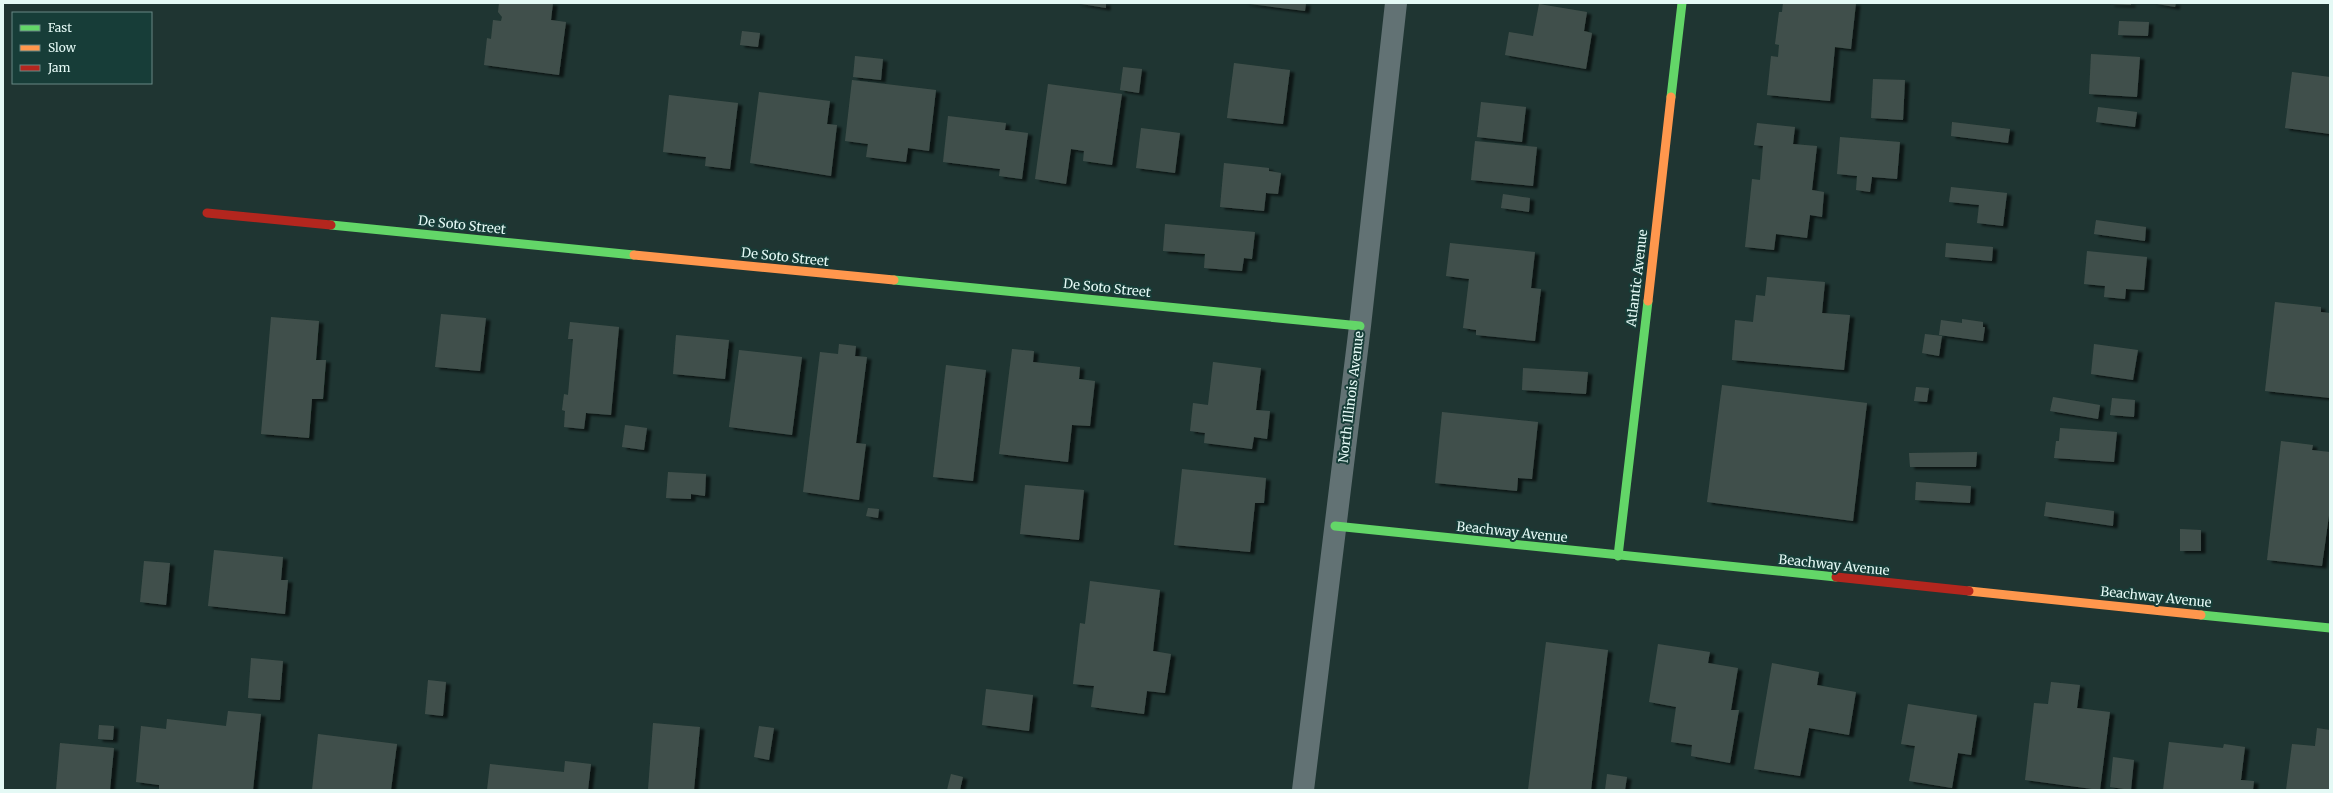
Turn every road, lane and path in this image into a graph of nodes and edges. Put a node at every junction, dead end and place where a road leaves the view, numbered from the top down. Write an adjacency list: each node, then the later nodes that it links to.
1 (1396, 3): 4 (street, North Illinois Avenue)
2 (1682, 3): 6 (street, Atlantic Avenue)
3 (207, 213): 4 (street, De Soto Street)
4 (1360, 326): 5 (street, North Illinois Avenue)
5 (1335, 526): 6 (street, Beachway Avenue); 8 (street, North Illinois Avenue)
6 (1618, 556): 7 (street, Beachway Avenue)
7 (2330, 628)
8 (1303, 790)

